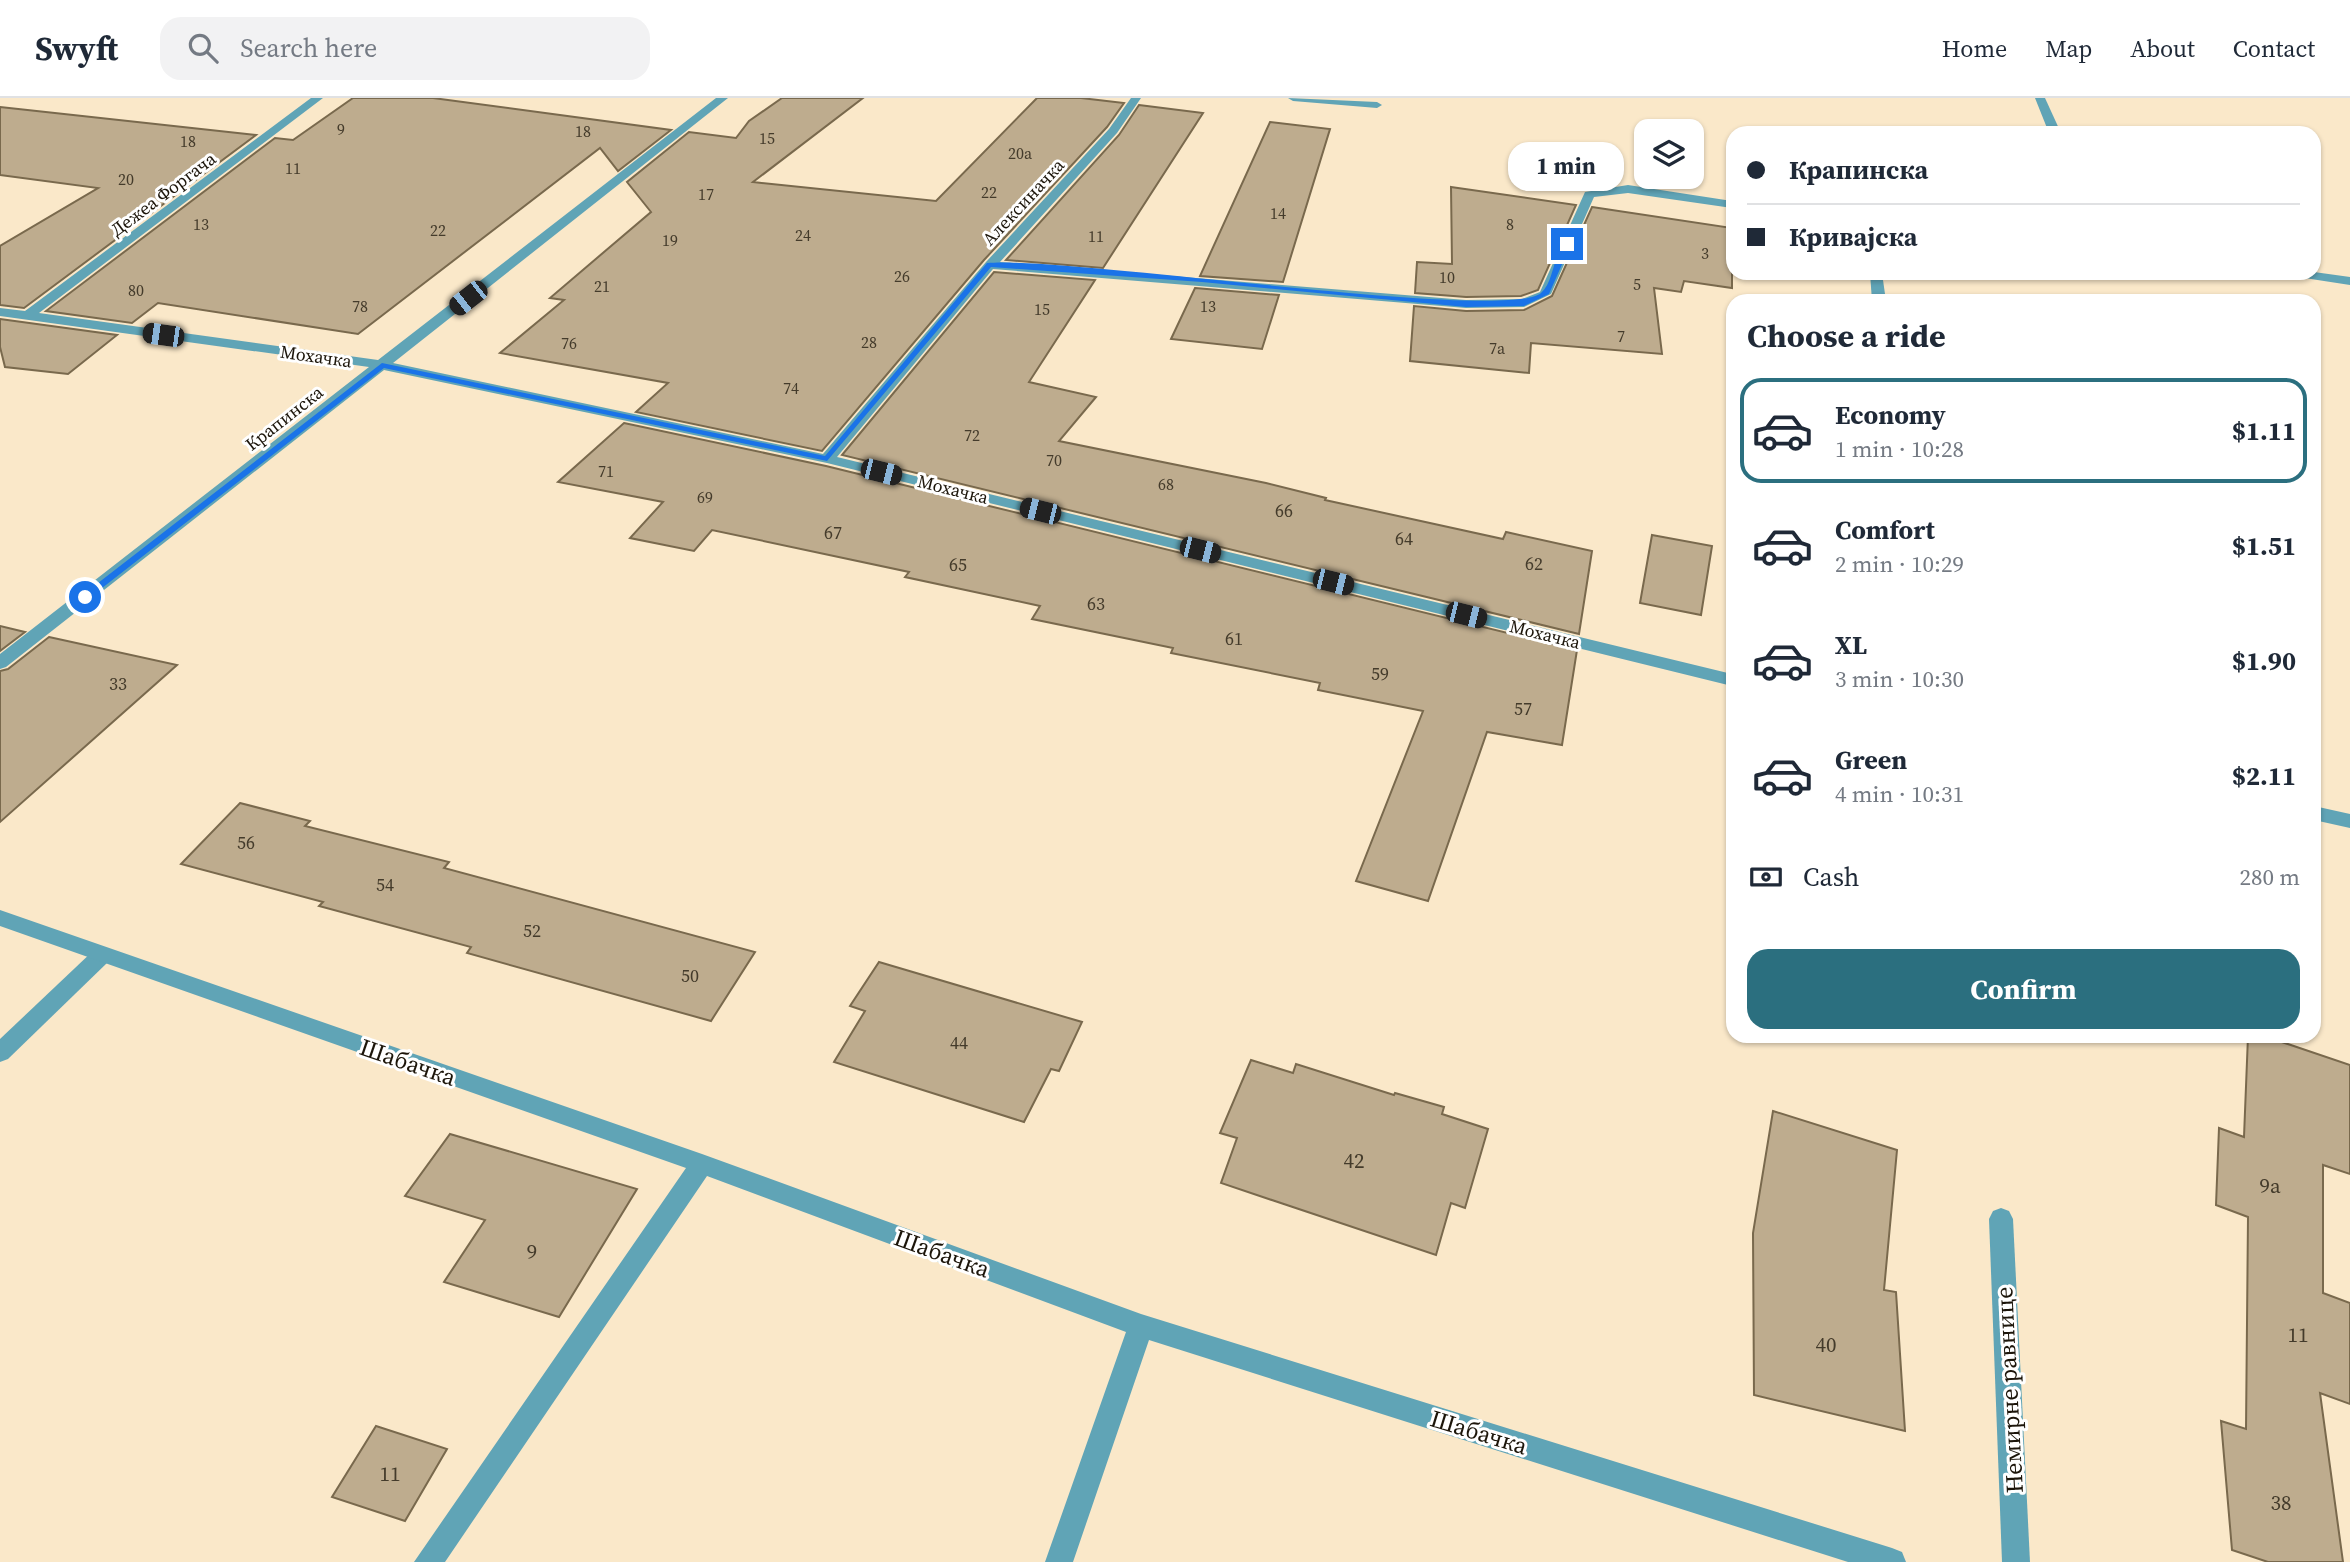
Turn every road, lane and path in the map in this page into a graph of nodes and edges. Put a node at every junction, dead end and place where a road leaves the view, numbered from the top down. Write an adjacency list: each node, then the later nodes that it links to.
1 (318, 98): 14 (street, Дежеа Форгача)
2 (723, 98): 15 (street, Крапинска)
3 (1136, 98): 10 (street, Алексиначка)
4 (1293, 98): 6 (street)
5 (2040, 98): 8 (street)
6 (1352, 100): 7 (street)
7 (1377, 106)
8 (2052, 126)
9 (1726, 203): 10 (street)
10 (989, 265): 16 (street, Алексиначка)
11 (2321, 277): 12 (street)
12 (2350, 281)
13 (0, 312): 14 (street, Мохачка)
14 (27, 316): 15 (street, Мохачка)
15 (382, 365): 16 (street, Мохачка); 17 (street, Крапинска)
16 (827, 459): 18 (street, Мохачка)
17 (0, 663)
18 (1726, 679)
19 (2321, 815): 20 (street)
20 (2350, 821)
21 (0, 918): 22 (street, Шабачка)
22 (101, 956): 23 (street); 24 (street, Шабачка)
23 (0, 1053)
24 (702, 1164): 26 (street, Шабачка); 27 (street)
25 (2001, 1219): 30 (street, Немирне равнице)
26 (1141, 1326): 28 (street); 29 (street, Шабачка)
27 (428, 1562)
28 (1059, 1562)
29 (1892, 1562)
30 (2016, 1562)

